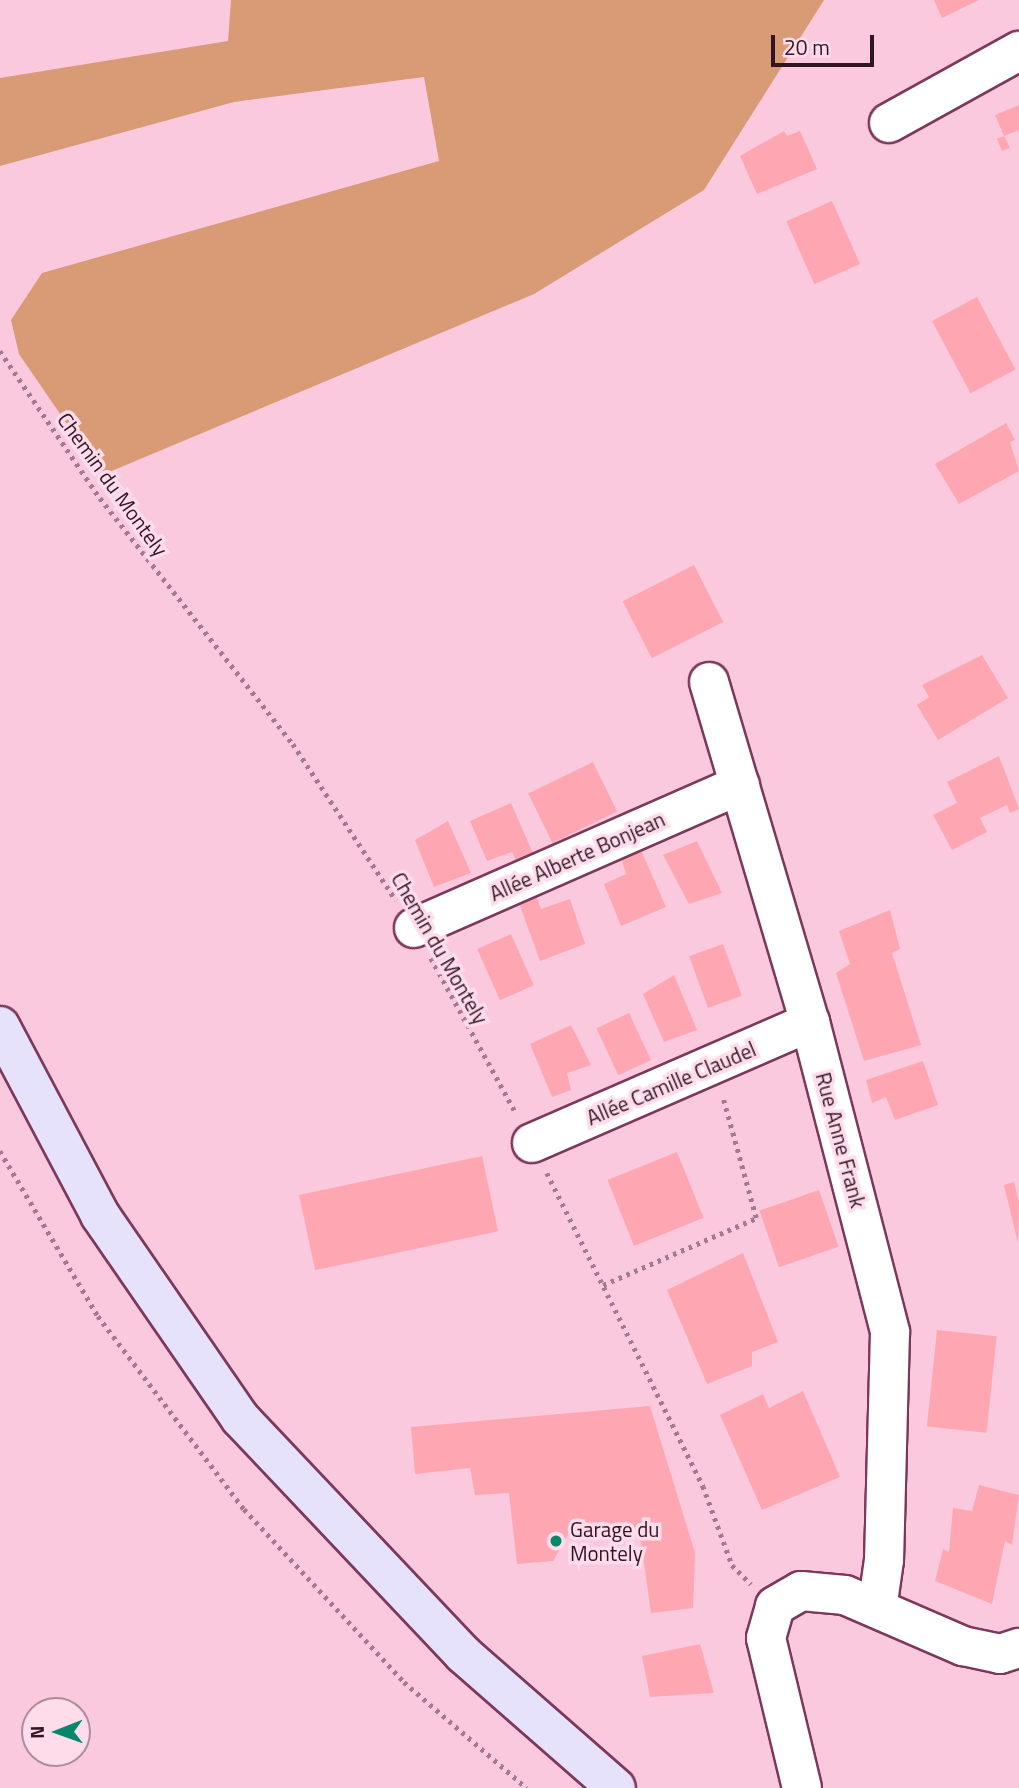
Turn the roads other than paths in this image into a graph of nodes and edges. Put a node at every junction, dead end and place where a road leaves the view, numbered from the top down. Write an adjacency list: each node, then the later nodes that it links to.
1 (1019, 51): 2 (street)
2 (889, 123)
3 (709, 682): 4 (street, Rue Anne Frank)
4 (740, 785): 5 (street, Allée Alberte Bonjean); 6 (street, Rue Anne Frank)
5 (414, 928)
6 (810, 1022): 8 (street, Allée Camille Claudel); 9 (street, Rue Anne Frank)
7 (0, 1026): 11 (main road)
8 (532, 1143)
9 (877, 1609): 10 (street); 12 (street)
10 (1019, 1648)
11 (616, 1788)
12 (802, 1788)

